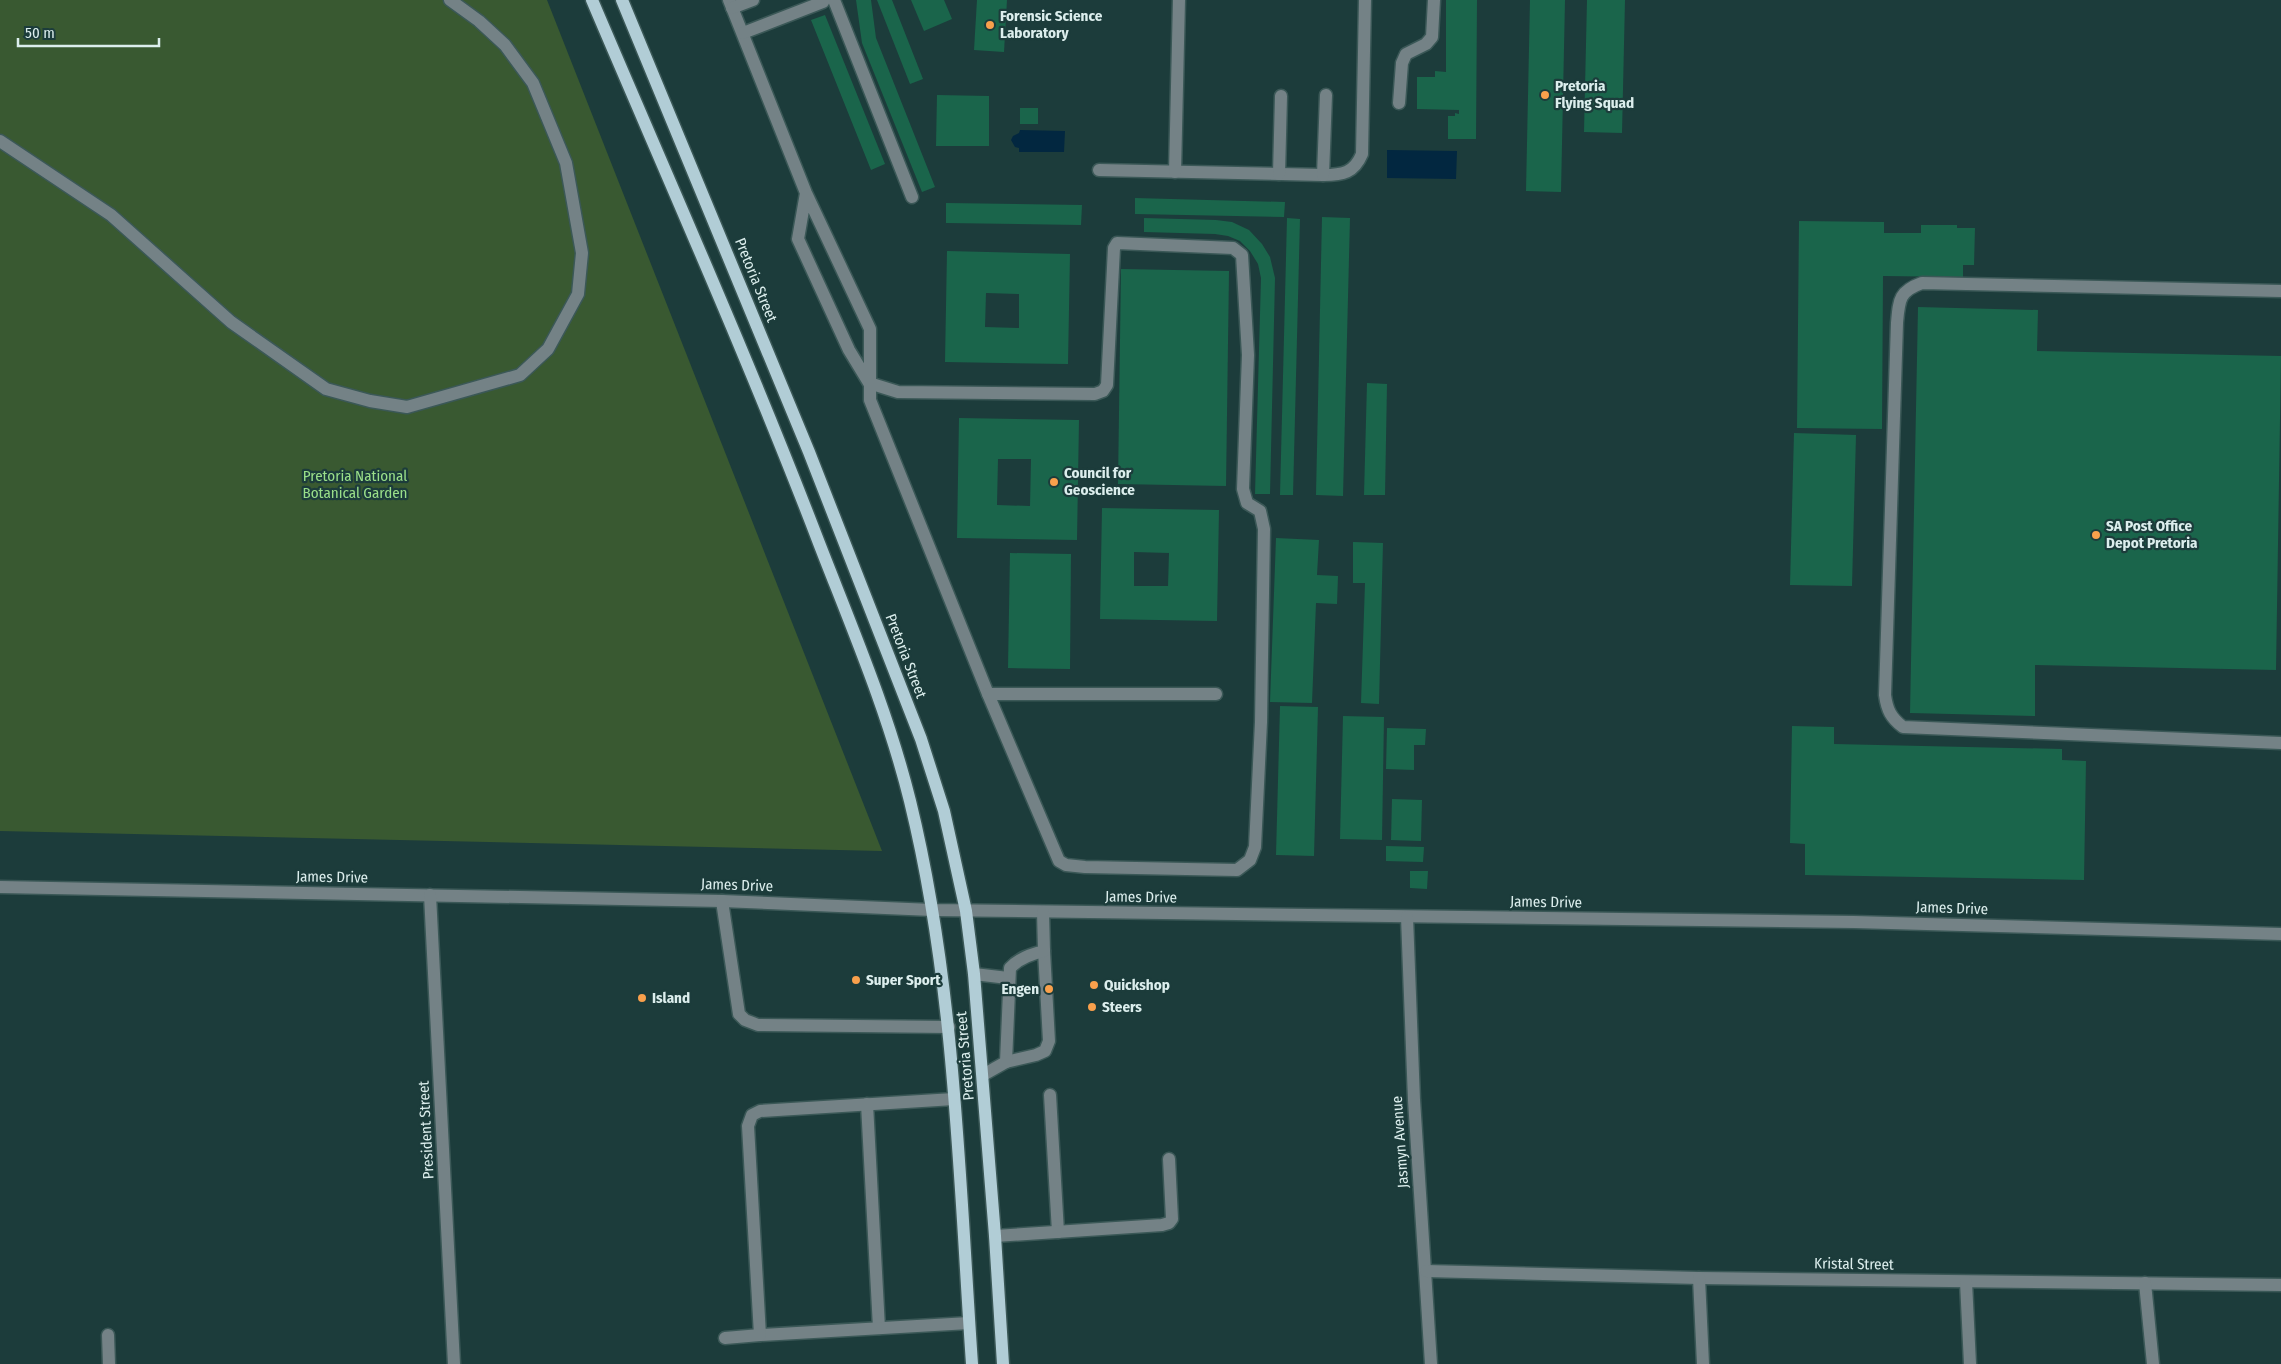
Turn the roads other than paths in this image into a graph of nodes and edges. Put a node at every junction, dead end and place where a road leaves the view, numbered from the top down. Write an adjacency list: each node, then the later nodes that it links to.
1 (450, 0): 15 (street)
2 (592, 0): 30 (main road, Pretoria Street)
3 (622, 0): 31 (main road, Pretoria Street)
4 (752, 0): 10 (street)
5 (824, 0): 11 (street)
6 (834, 0): 21 (street)
7 (1179, 0): 17 (street)
8 (1365, 0): 19 (street)
9 (1434, 0): 14 (street)
10 (731, 4): 11 (street)
11 (743, 33): 20 (street)
12 (1326, 95): 19 (street)
13 (1281, 96): 18 (street)
14 (1399, 103)
15 (0, 141)
16 (1099, 170): 17 (street)
17 (1175, 172): 18 (street)
18 (1279, 174): 19 (street)
19 (1323, 175)
20 (806, 193): 23 (street); 23 (street)
21 (912, 197)
22 (2281, 291): 26 (street)
23 (869, 383): 24 (street); 24 (street)
24 (988, 694): 25 (street)
25 (1216, 694)
26 (2281, 743)
27 (1, 887): 28 (street, James Drive)
28 (430, 895): 29 (street, James Drive); 58 (street, President Street)
29 (722, 900): 30 (street, James Drive); 38 (street)
30 (932, 910): 31 (street, James Drive); 38 (main road, Pretoria Street)
31 (966, 911): 32 (street, James Drive); 36 (main road, Pretoria Street)
32 (1043, 912): 33 (street, James Drive); 35 (street)
33 (1407, 917): 34 (street, James Drive); 47 (street, Jasmyn Avenue)
34 (2281, 934)
35 (1044, 951): 37 (street); 39 (street)
36 (974, 974): 37 (street); 40 (main road, Pretoria Street)
37 (1008, 978): 39 (street)
38 (949, 1027): 42 (main road, Pretoria Street)
39 (1006, 1062): 40 (street)
40 (983, 1075): 46 (main road, Pretoria Street)
41 (1050, 1095): 45 (street)
42 (954, 1100): 43 (street); 52 (main road, Pretoria Street)
43 (868, 1104): 53 (street); 55 (street)
44 (1169, 1159): 45 (street)
45 (1058, 1232): 46 (street)
46 (995, 1236): 60 (main road, Pretoria Street)
47 (1426, 1271): 48 (street, Kristal Street); 61 (street, Jasmyn Avenue)
48 (1698, 1278): 49 (street, Kristal Street); 62 (street)
49 (1966, 1282): 50 (street, Kristal Street); 63 (street)
50 (2145, 1283): 51 (street, Kristal Street); 64 (street)
51 (2281, 1285)
52 (969, 1323): 53 (street); 59 (main road, Pretoria Street)
53 (879, 1328): 55 (street)
54 (108, 1335): 57 (street)
55 (760, 1335): 56 (street)
56 (725, 1338)
57 (110, 1364)
58 (454, 1364)
59 (972, 1364)
60 (1003, 1364)
61 (1430, 1364)
62 (1703, 1364)
63 (1970, 1364)
64 (2153, 1364)

